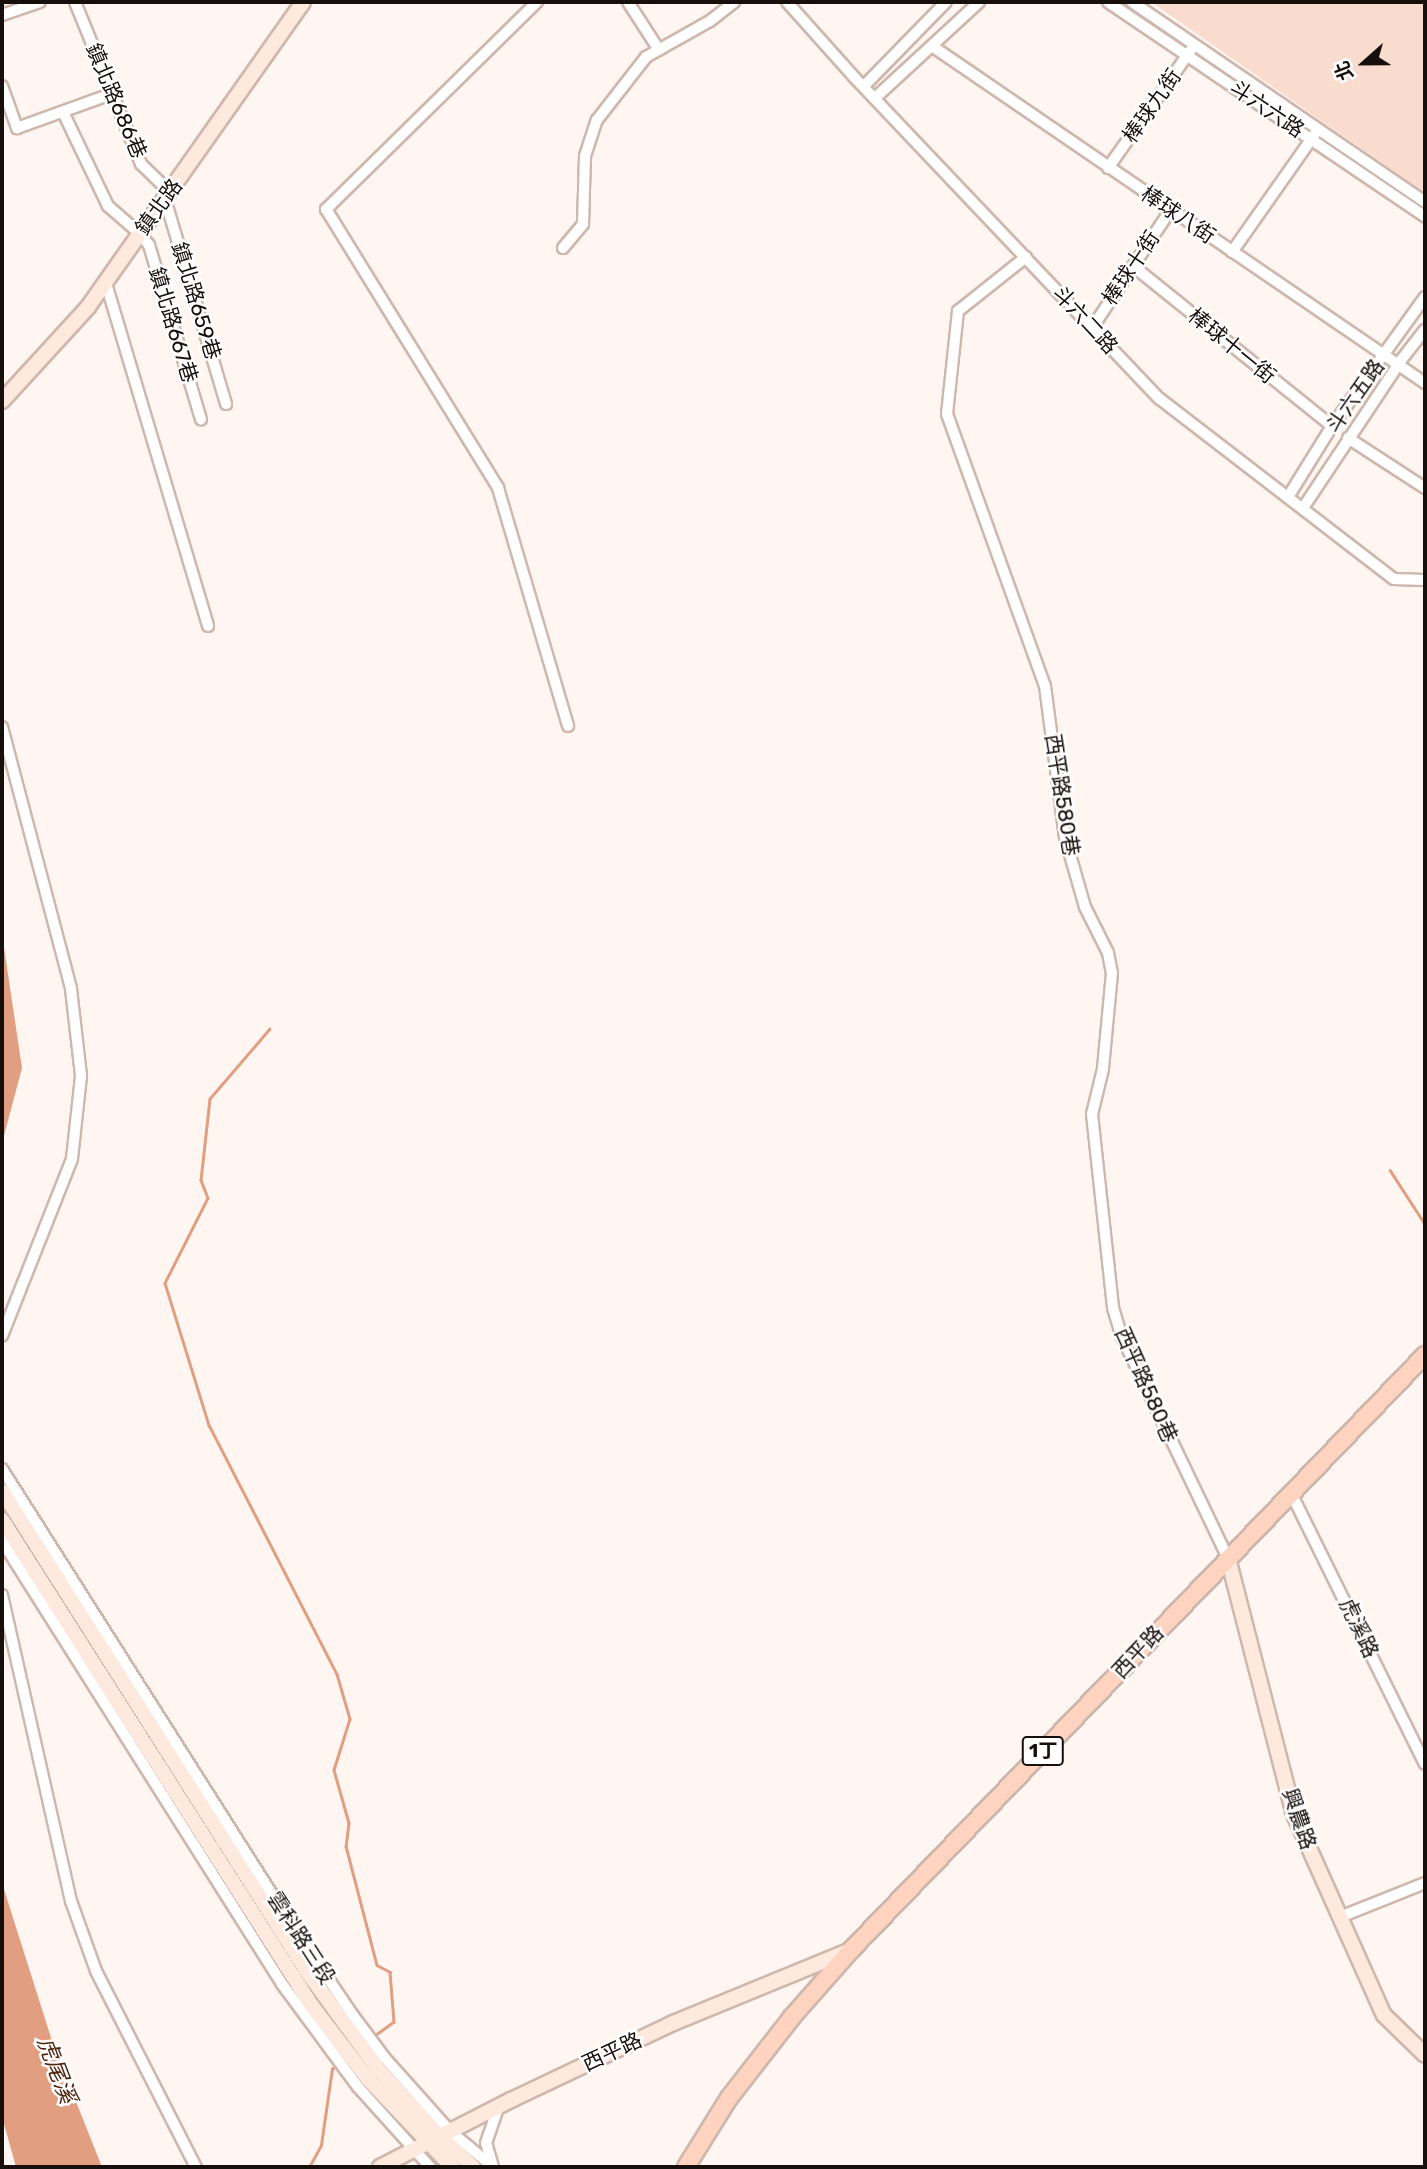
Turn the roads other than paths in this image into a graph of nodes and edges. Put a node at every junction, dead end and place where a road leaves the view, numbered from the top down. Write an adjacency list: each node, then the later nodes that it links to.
1 (40, 2): 12 (street)
2 (75, 2): 20 (street, 鎮北路686巷)
3 (303, 2): 25 (main road, 鎮北路)
4 (537, 2): 51 (street)
5 (628, 2): 16 (street)
6 (734, 2): 16 (street)
7 (787, 2): 19 (street, 斗六二路)
8 (979, 2): 15 (street)
9 (1108, 2): 17 (street, 斗六六路)
10 (1132, 2): 14 (street, 斗六六路)
11 (942, 3): 19 (street)
12 (21, 5): 13 (street)
13 (2, 15)
14 (1196, 44): 17 (street, 棒球九街); 23 (street, 斗六六路)
15 (932, 46): 21 (street); 24 (street, 棒球八街)
16 (659, 50): 30 (street)
17 (1188, 55): 23 (street, 斗六六路); 24 (street, 棒球九街)
18 (2, 86): 22 (street)
19 (864, 86): 21 (street, 斗六二路)
20 (111, 94): 22 (street); 25 (street, 鎮北路686巷)
21 (875, 98): 32 (street, 斗六二路)
22 (63, 112): 29 (street)
23 (1315, 135): 26 (street, 斗六六路); 28 (street, 斗六六路); 31 (street)
24 (1108, 168): 27 (street, 棒球八街)
25 (168, 196): 29 (main road, 鎮北路); 42 (street, 鎮北路659巷)
26 (1425, 202)
27 (1171, 209): 31 (street, 棒球八街); 33 (street, 棒球十街)
28 (1425, 217)
29 (140, 234): 34 (main road, 鎮北路); 43 (street, 鎮北路667巷)
30 (563, 248)
31 (1232, 252): 38 (street, 棒球八街)
32 (1026, 257): 36 (street, 斗六二路); 60 (street, 西平路580巷)
33 (1133, 266): 36 (street, 棒球十街); 44 (street, 棒球十一街)
34 (105, 280): 41 (main road, 鎮北路); 50 (street)
35 (1425, 297): 38 (street, 斗六五路)
36 (1092, 328): 47 (street, 斗六二路)
37 (1425, 330): 39 (street, 斗六五路)
38 (1384, 355): 39 (street, 棒球八街); 44 (street, 斗六五路)
39 (1398, 365): 40 (street, 棒球八街); 45 (street, 斗六五路)
40 (1425, 383)
41 (2, 401)
42 (226, 404)
43 (201, 419)
44 (1332, 426): 47 (street, 斗六五路)
45 (1348, 438): 46 (street); 48 (street, 斗六五路)
46 (1425, 488)
47 (1288, 497): 48 (street, 斗六二路)
48 (1303, 508): 49 (street, 斗六二路)
49 (1425, 580)
50 (208, 626)
51 (568, 726)
52 (2, 727): 53 (street)
53 (2, 1336)
54 (1425, 1355): 57 (main road, 西平路 / 1丁)
55 (2, 1469): 62 (street)
56 (2, 1491): 62 (main road)
57 (1292, 1493): 60 (main road, 西平路 / 1丁); 63 (street, 虎溪路)
58 (2, 1520): 62 (main road)
59 (2, 1541): 62 (street)
60 (1228, 1558): 65 (main road, 興農路); 66 (main road, 西平路 / 1丁)
61 (2, 1594): 70 (street)
62 (124, 1696): 69 (main road, 雲科路三段); 69 (main road, 雲科路三段)
63 (1425, 1764)
64 (1425, 1883): 65 (street)
65 (1340, 1917): 67 (main road, 興農路)
66 (851, 1950): 68 (main road, 西平路); 76 (main road, 西平路 / 1丁)
67 (1425, 2055)
68 (499, 2106): 69 (main road, 西平路); 75 (street)
69 (433, 2141): 71 (main road, 西平路); 72 (street, 雲科路三段); 73 (main road, 雲科路三段); 74 (main road, 雲科路三段); 75 (street, 雲科路三段)
70 (196, 2167)
71 (380, 2167)
72 (430, 2167)
73 (452, 2167)
74 (473, 2167)
75 (493, 2167)
76 (686, 2167)

